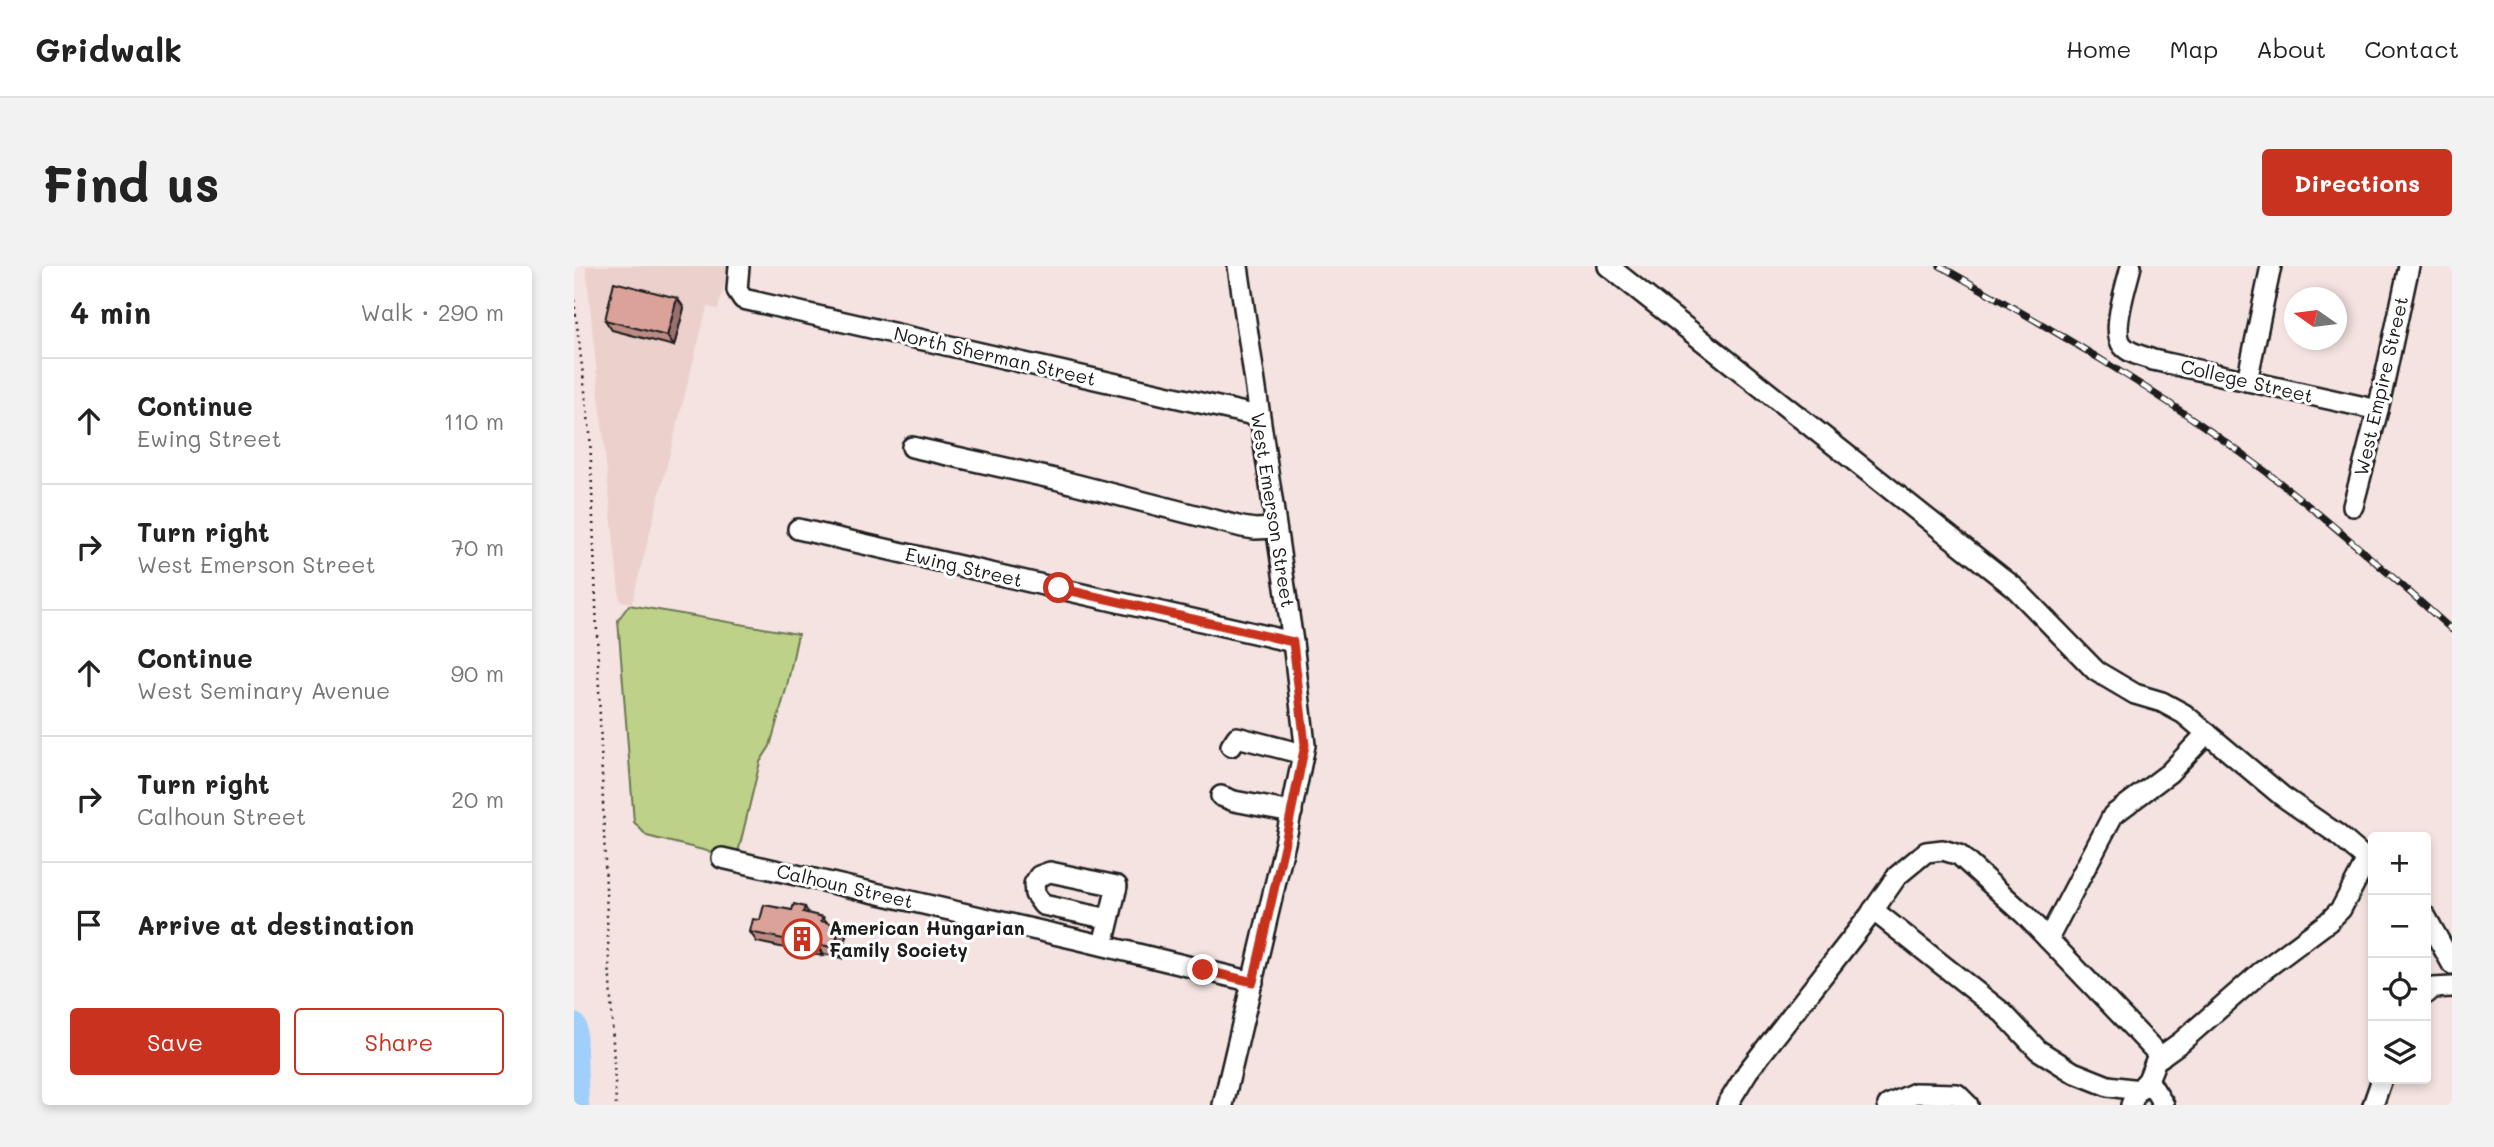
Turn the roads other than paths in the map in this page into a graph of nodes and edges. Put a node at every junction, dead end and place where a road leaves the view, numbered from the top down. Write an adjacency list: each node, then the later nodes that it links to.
1 (739, 266): 9 (street, North Sherman Street)
2 (1238, 266): 9 (street, West Emerson Street)
3 (1608, 266): 15 (street)
4 (2131, 266): 7 (street, College Street)
5 (2271, 266): 7 (street)
6 (2409, 266): 8 (street, West Empire Street)
7 (2247, 381): 8 (street, College Street)
8 (2378, 410): 11 (street, West Empire Street)
9 (1258, 416): 13 (street, West Emerson Street)
10 (912, 447): 13 (street)
11 (2353, 506)
12 (798, 528): 14 (street, Ewing Street)
13 (1276, 528): 14 (street, West Emerson Street)
14 (1293, 642): 17 (street, West Emerson Street)
15 (2207, 733): 21 (street); 26 (street)
16 (1231, 746): 17 (street)
17 (1303, 754): 19 (street, West Emerson Street)
18 (1221, 796): 19 (street)
19 (1294, 804): 29 (street, West Emerson Street)
20 (722, 859): 27 (street, Calhoun Street)
21 (2368, 861)
22 (2368, 866): 32 (street)
23 (1873, 910): 26 (street); 34 (street); 36 (street)
24 (1109, 919): 27 (street)
25 (2431, 926): 28 (street)
26 (2048, 939): 32 (street)
27 (1103, 945): 29 (street, Calhoun Street)
28 (2452, 964)
29 (1253, 982): 35 (street, West Emerson Street)
30 (2452, 987): 31 (street)
31 (2431, 990)
32 (2161, 1056): 34 (street)
33 (2380, 1084): 40 (street)
34 (2139, 1091): 39 (street)
35 (1223, 1105)
36 (1727, 1105)
37 (1888, 1105): 38 (street)
38 (1968, 1105)
39 (2164, 1105)
40 (2373, 1105)

